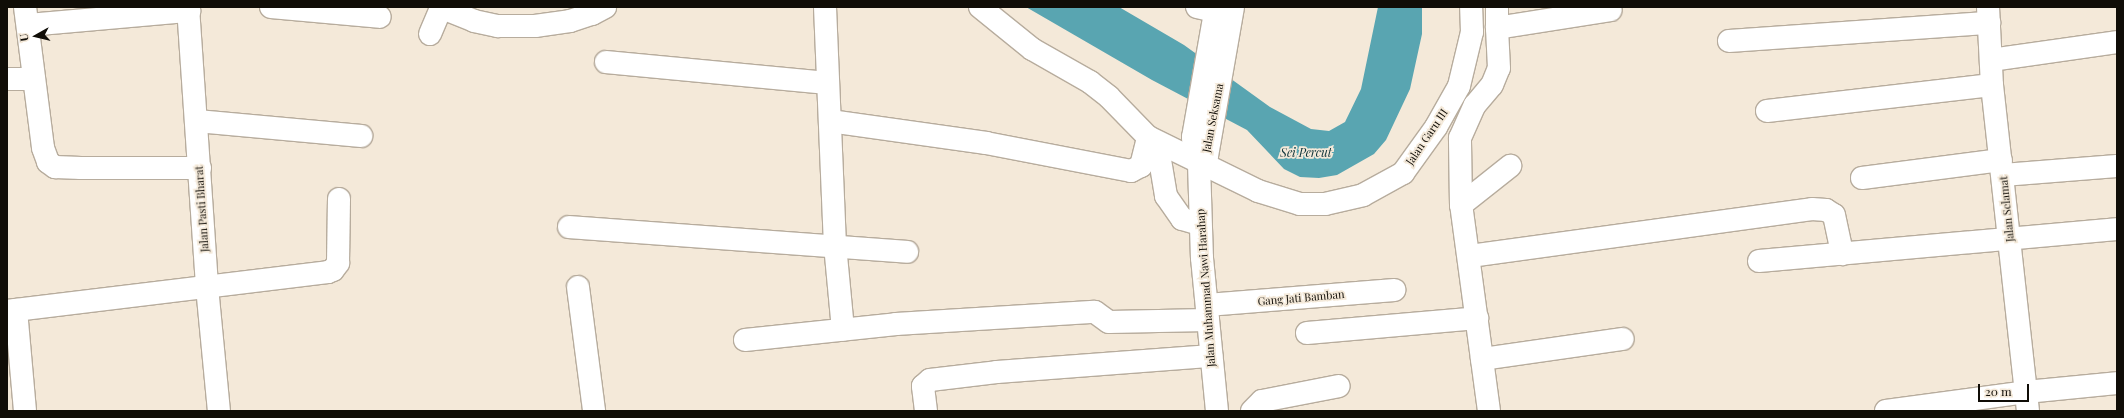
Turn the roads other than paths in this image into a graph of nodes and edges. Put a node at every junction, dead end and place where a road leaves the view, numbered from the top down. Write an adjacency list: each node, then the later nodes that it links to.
1 (271, 7): 12 (street)
2 (441, 7): 3 (street); 14 (street)
3 (605, 7)
4 (825, 7): 21 (street)
5 (980, 7): 27 (street, Jalan Garu III)
6 (1471, 7): 28 (street, Jalan Garu III)
7 (1215, 8): 28 (street, Jalan Seksama)
8 (188, 9): 11 (street); 24 (street, Jalan Pasti Bharat)
9 (1611, 10): 13 (street)
10 (1988, 15): 15 (street); 17 (street, Jalan Selamat)
11 (27, 16): 20 (street)
12 (380, 17)
13 (1497, 17): 35 (street)
14 (430, 34)
15 (1729, 41)
16 (2117, 42): 17 (street)
17 (1991, 60): 22 (street, Jalan Selamat)
18 (606, 62): 21 (street)
19 (7, 79): 20 (street)
20 (34, 79): 31 (street)
21 (827, 83): 25 (street)
22 (1992, 85): 23 (street); 32 (street, Jalan Selamat)
23 (1767, 111)
24 (197, 121): 26 (street); 31 (street, Jalan Pasti Bharat)
25 (830, 121): 27 (street); 40 (street)
26 (361, 136)
27 (1153, 139): 28 (street, Jalan Garu III); 36 (street)
28 (1199, 164): 36 (street, Jalan Muhammad Nawi Harahap)
29 (1510, 166): 35 (street)
30 (2117, 166): 32 (street)
31 (200, 168): 45 (street, Jalan Pasti Bharat)
32 (2002, 168): 33 (street); 39 (street, Jalan Selamat)
33 (1862, 178)
34 (340, 199): 45 (street)
35 (1461, 205): 43 (street)
36 (1200, 224): 49 (street, Jalan Muhammad Nawi Harahap)
37 (569, 226): 40 (street)
38 (2117, 229): 39 (street)
39 (2010, 240): 42 (street); 59 (street, Jalan Selamat)
40 (835, 245): 41 (street); 51 (street)
41 (907, 252)
42 (1842, 254): 43 (street); 44 (street)
43 (1470, 256): 50 (street)
44 (1759, 261)
45 (207, 287): 48 (street); 61 (street, Jalan Pasti Bharat)
46 (578, 287): 62 (street)
47 (1394, 290): 49 (street, Gang Jati Bamban)
48 (11, 310): 60 (street)
49 (1207, 313): 51 (street, Gang Jati Bamban); 55 (street, Jalan Muhammad Nawi Harahap)
50 (1477, 318): 52 (street); 56 (street)
51 (843, 330): 54 (street, Gang Jati Bamban)
52 (1308, 333)
53 (1623, 339): 56 (street)
54 (745, 340)
55 (1211, 356): 63 (street); 64 (street, Jalan Muhammad Nawi Harahap)
56 (1482, 359): 66 (street)
57 (2117, 383): 59 (street)
58 (1339, 386): 65 (street)
59 (2027, 401): 67 (street)
60 (25, 411)
61 (219, 411)
62 (594, 411)
63 (926, 411)
64 (1217, 411)
65 (1252, 411)
66 (1489, 411)
67 (1886, 411)

